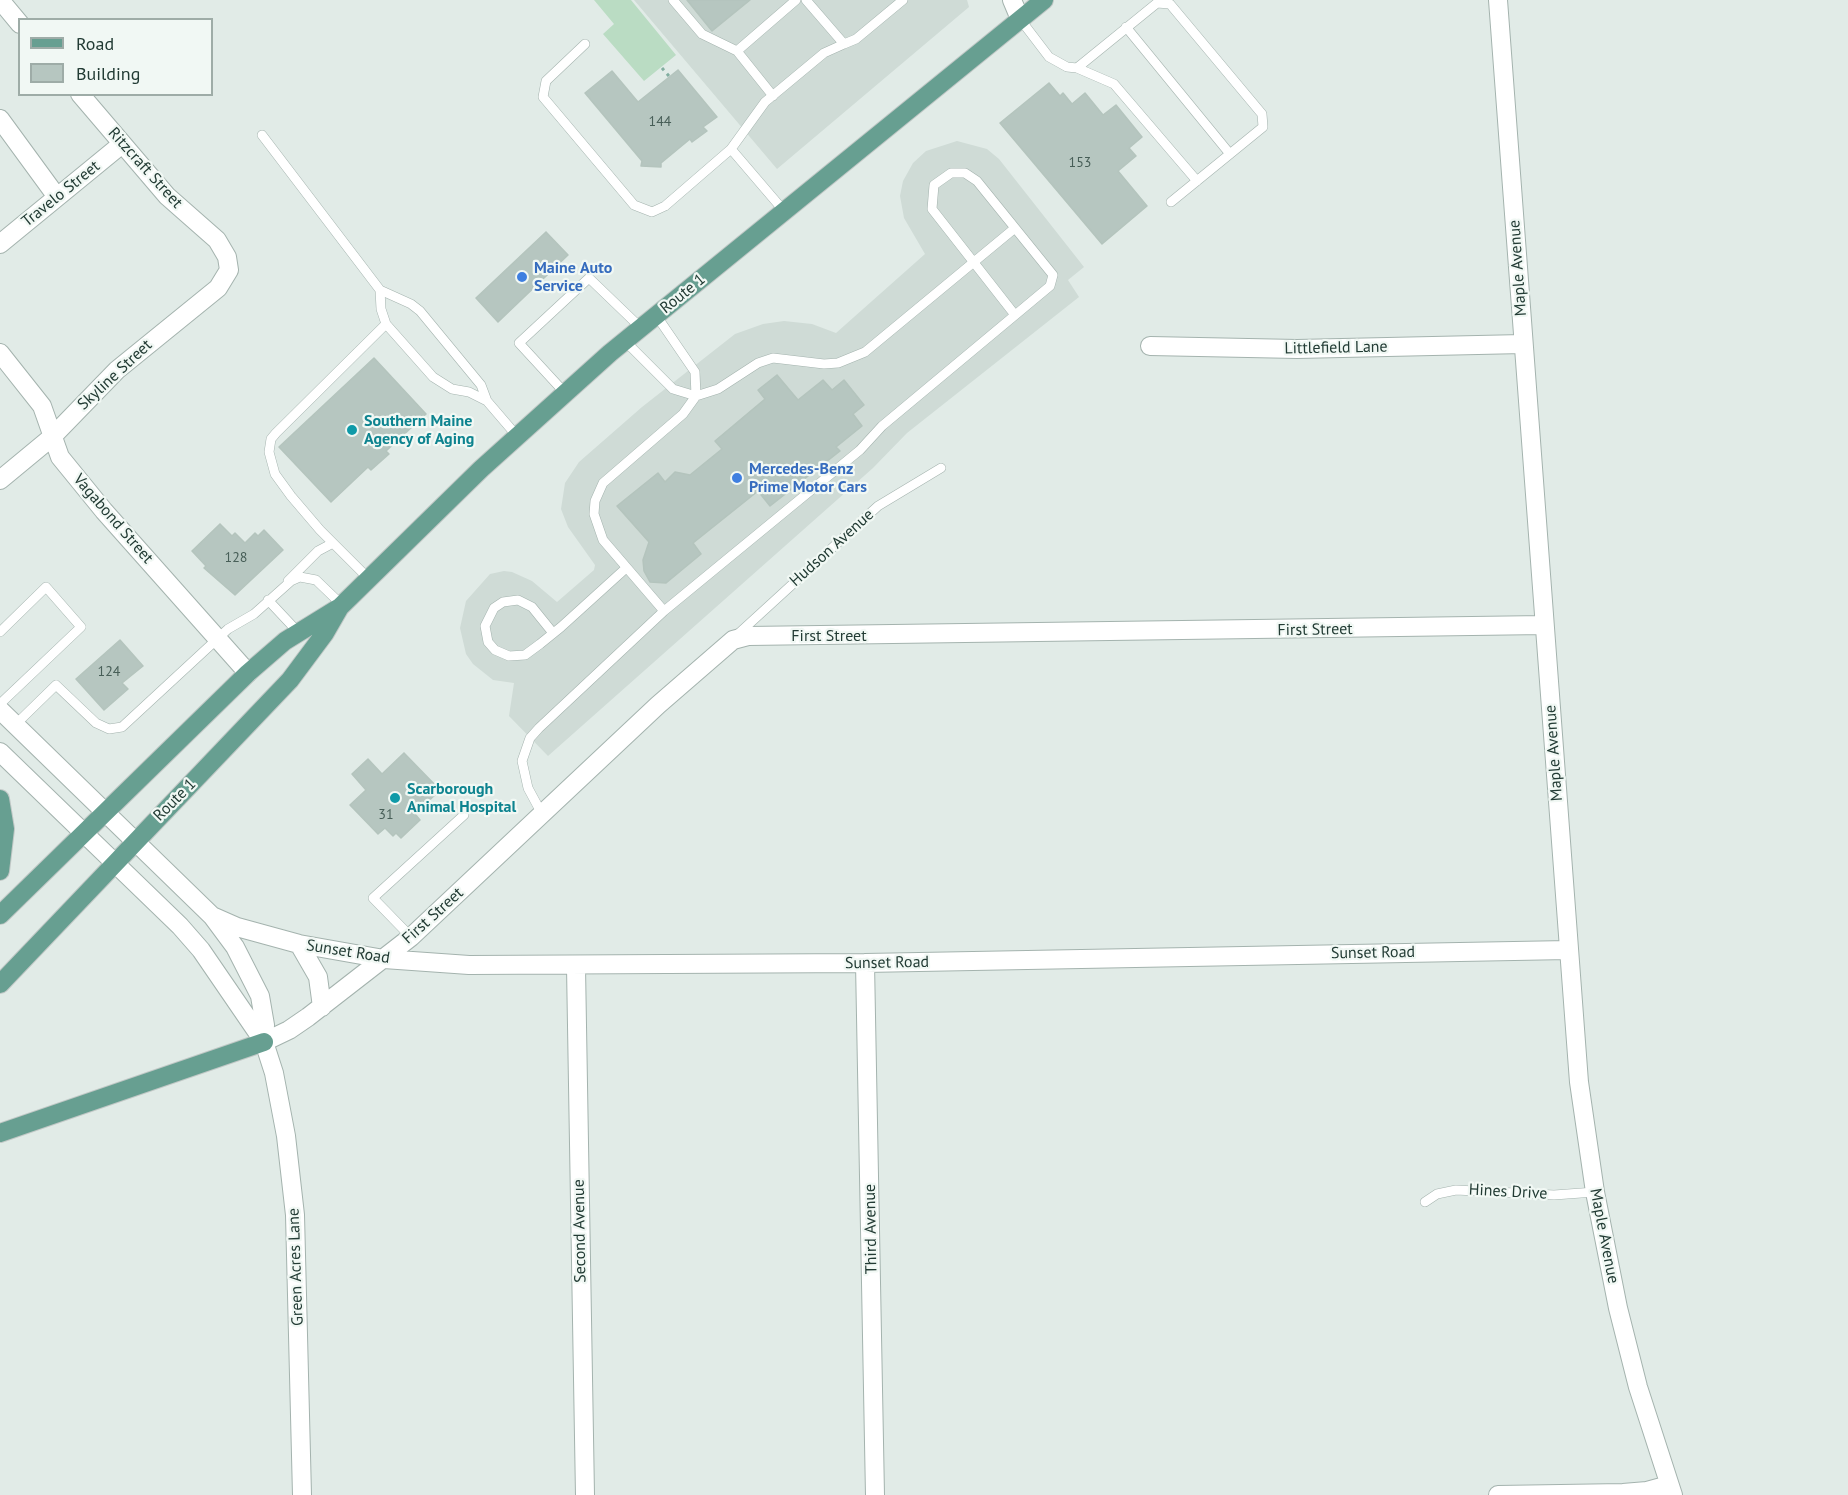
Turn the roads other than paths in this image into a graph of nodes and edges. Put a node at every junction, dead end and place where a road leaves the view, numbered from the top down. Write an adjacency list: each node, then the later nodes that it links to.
1 (0, 0): 10 (street)
2 (673, 0): 14 (lane)
3 (796, 0): 14 (lane)
4 (806, 0): 13 (lane)
5 (903, 0): 13 (lane)
6 (1012, 0): 9 (street)
7 (1044, 0): 9 (main road, Route 1)
8 (1498, 0): 37 (street, Maple Avenue)
9 (1020, 19): 15 (lane); 26 (main road, Route 1)
10 (18, 22)
11 (1126, 27): 15 (lane); 22 (lane); 22 (lane)
12 (585, 44): 21 (lane)
13 (844, 44): 17 (lane)
14 (738, 51): 17 (lane)
15 (1077, 68): 23 (lane)
16 (82, 96): 20 (street, Ritzcraft Street)
17 (772, 96): 21 (lane)
18 (0, 119): 24 (street)
19 (262, 135): 31 (lane)
20 (122, 144): 24 (street, Travelo Street); 30 (street, Ritzcraft Street)
21 (731, 149): 26 (lane)
22 (1230, 154): 23 (lane)
23 (1197, 181): 25 (lane)
24 (57, 197): 28 (street, Travelo Street)
25 (1171, 202)
26 (784, 211): 32 (main road, Route 1)
27 (1015, 228): 29 (lane); 29 (lane); 33 (lane)
28 (0, 244)
29 (973, 262): 33 (lane); 41 (lane)
30 (229, 270): 44 (street, Skyline Street)
31 (380, 290): 34 (lane); 42 (lane)
32 (656, 315): 35 (main road, Route 1); 41 (lane)
33 (1015, 315): 53 (lane)
34 (386, 324): 42 (lane); 47 (lane)
35 (641, 328): 36 (main road, Route 1); 40 (lane)
36 (625, 341): 40 (main road, Route 1); 41 (lane)
37 (1523, 344): 38 (street, Littlefield Lane); 54 (street, Maple Avenue)
38 (1150, 346)
39 (0, 352): 44 (street, Vagabond Street)
40 (565, 393): 43 (main road, Route 1)
41 (696, 396): 48 (lane)
42 (487, 400): 43 (lane)
43 (517, 436): 49 (main road, Route 1)
44 (52, 437): 46 (street, Skyline Street); 58 (street, Vagabond Street)
45 (941, 468): 59 (lane, Hudson Avenue)
46 (0, 480)
47 (333, 543): 49 (lane); 50 (lane)
48 (625, 569): 53 (lane); 57 (lane)
49 (368, 578): 52 (main road, Route 1)
50 (282, 587): 51 (lane); 52 (lane)
51 (268, 600): 56 (lane); 58 (lane)
52 (341, 606): 56 (main road, Route 1); 70 (main road, Route 1)
53 (664, 611): 67 (lane)
54 (1544, 625): 59 (street, First Street); 77 (street, Maple Avenue)
55 (0, 632): 61 (lane)
56 (298, 632): 60 (main road, Route 1)
57 (553, 633): 57 (lane)
58 (218, 639): 60 (street, Vagabond Street); 63 (lane)
59 (733, 639): 67 (street, First Street)
60 (248, 673): 66 (main road, Route 1)
61 (0, 704)
62 (0, 710): 63 (street, Green Acres Lane)
63 (15, 725): 66 (street, Green Acres Lane)
64 (0, 752): 69 (street, Green Acres Lane)
65 (0, 799): 72 (main road)
66 (105, 812): 69 (main road, Route 1); 70 (street, Green Acres Lane)
67 (542, 814): 75 (street, First Street)
68 (464, 815): 75 (lane)
69 (85, 833): 71 (street, Green Acres Lane); 73 (main road, Route 1)
70 (135, 840): 71 (main road, Route 1); 74 (street, Green Acres Lane)
71 (115, 861): 81 (main road, Route 1); 83 (street, Green Acres Lane)
72 (0, 871)
73 (0, 915)
74 (212, 916): 76 (street, Sunset Road); 83 (street, Green Acres Lane)
75 (411, 937): 78 (street, First Street)
76 (299, 944): 78 (street, Sunset Road); 82 (street)
77 (1568, 950): 79 (street, Sunset Road); 85 (street, Maple Avenue)
78 (384, 959): 80 (street, Sunset Road); 82 (street, First Street)
79 (866, 963): 80 (street, Sunset Road); 90 (street, Third Avenue)
80 (576, 967): 89 (street, Second Avenue)
81 (0, 984)
82 (322, 1006): 83 (street, First Street)
83 (264, 1042): 84 (main road); 88 (street, Green Acres Lane)
84 (0, 1133)
85 (1595, 1192): 86 (lane, Hines Drive); 87 (street, Maple Avenue)
86 (1425, 1202)
87 (1671, 1490): 91 (street)
88 (302, 1495)
89 (585, 1495)
90 (875, 1495)
91 (1498, 1495)

